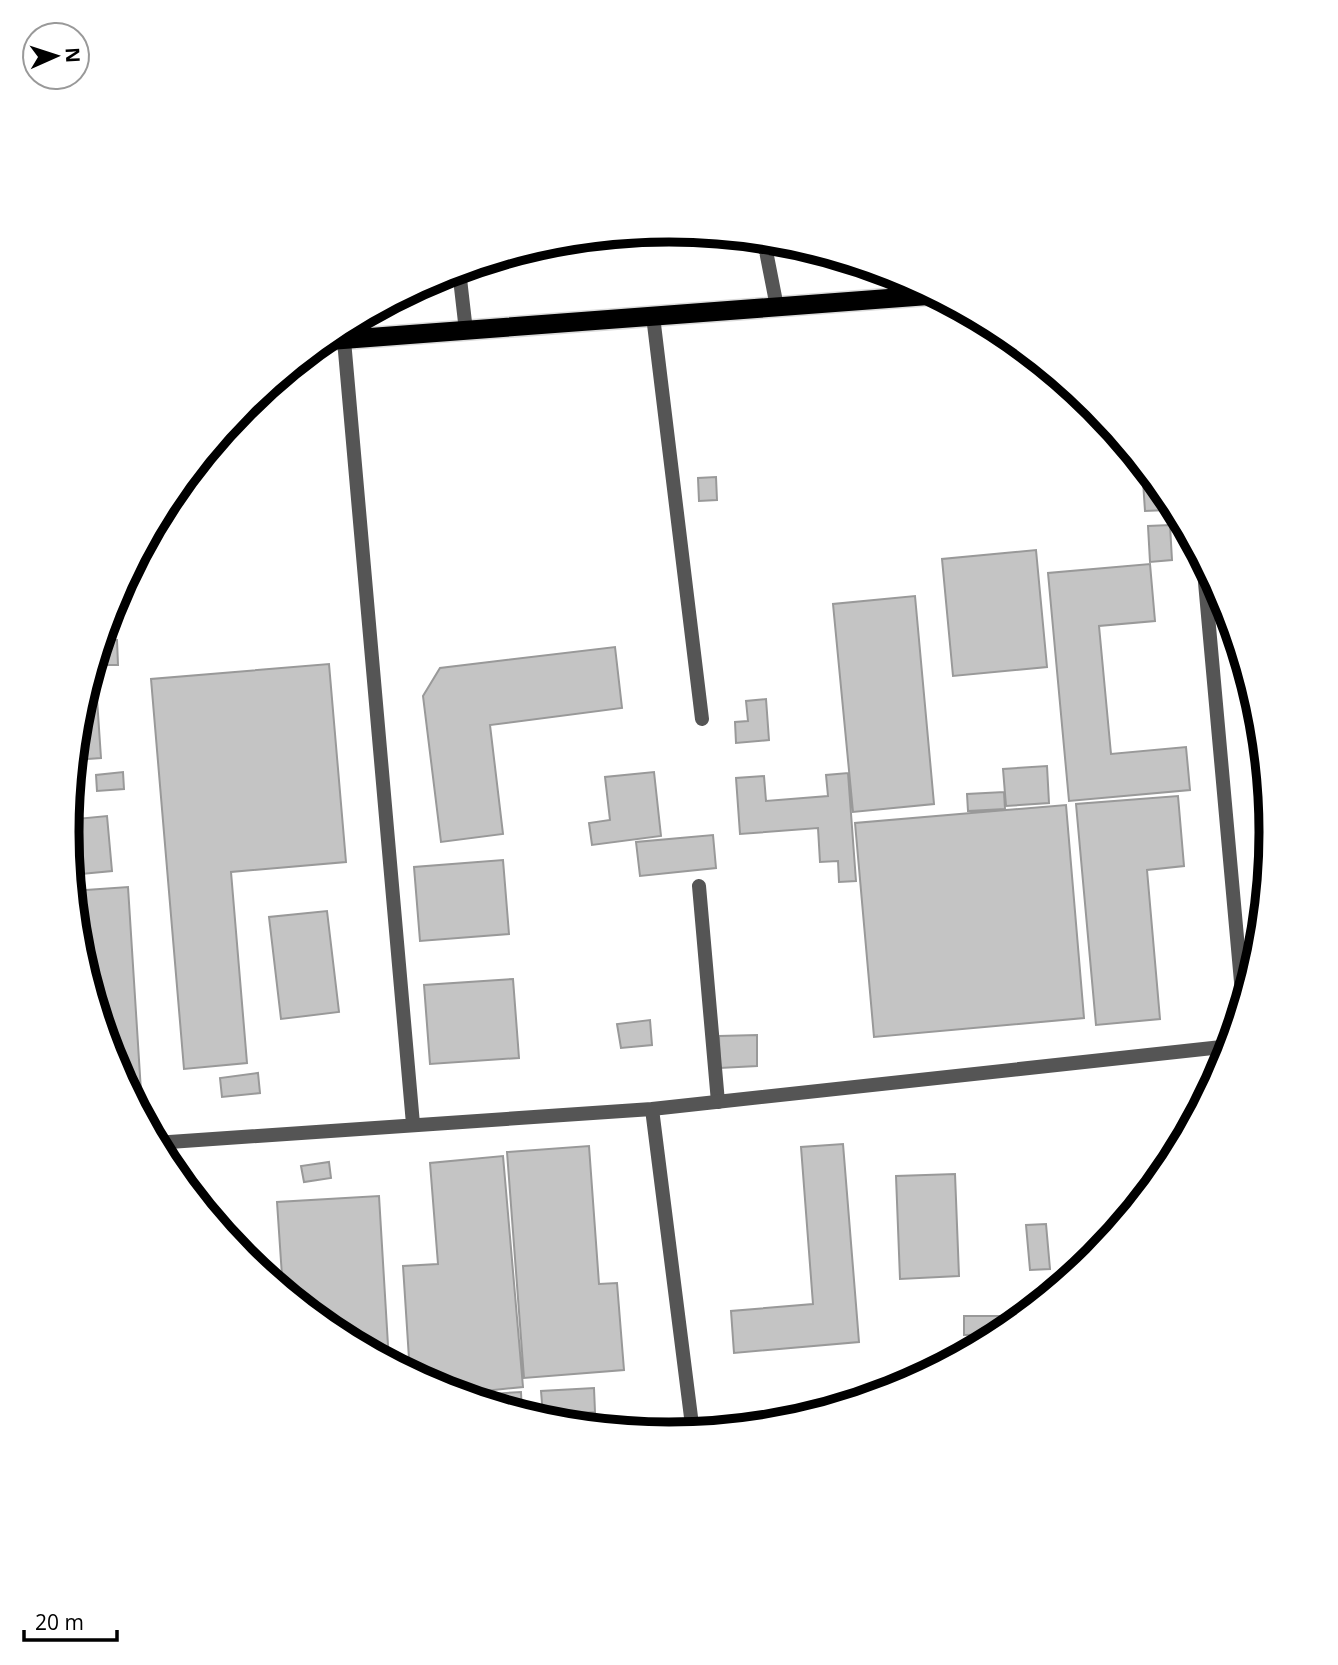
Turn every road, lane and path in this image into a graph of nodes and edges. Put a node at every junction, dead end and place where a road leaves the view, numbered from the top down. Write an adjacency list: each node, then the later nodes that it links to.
1 (766, 251): 4 (street)
2 (460, 281): 6 (street)
3 (916, 296): 4 (highway)
4 (777, 307): 5 (highway)
5 (653, 316): 6 (highway); 9 (street)
6 (466, 331): 7 (highway)
7 (344, 340): 15 (street)
8 (1206, 588): 11 (street)
9 (702, 719)
10 (699, 886): 13 (street)
11 (1241, 978)
12 (1218, 1047): 13 (street)
13 (719, 1102): 14 (street)
14 (652, 1109): 15 (street); 17 (street)
15 (413, 1124): 16 (street)
16 (167, 1142)
17 (692, 1422)

